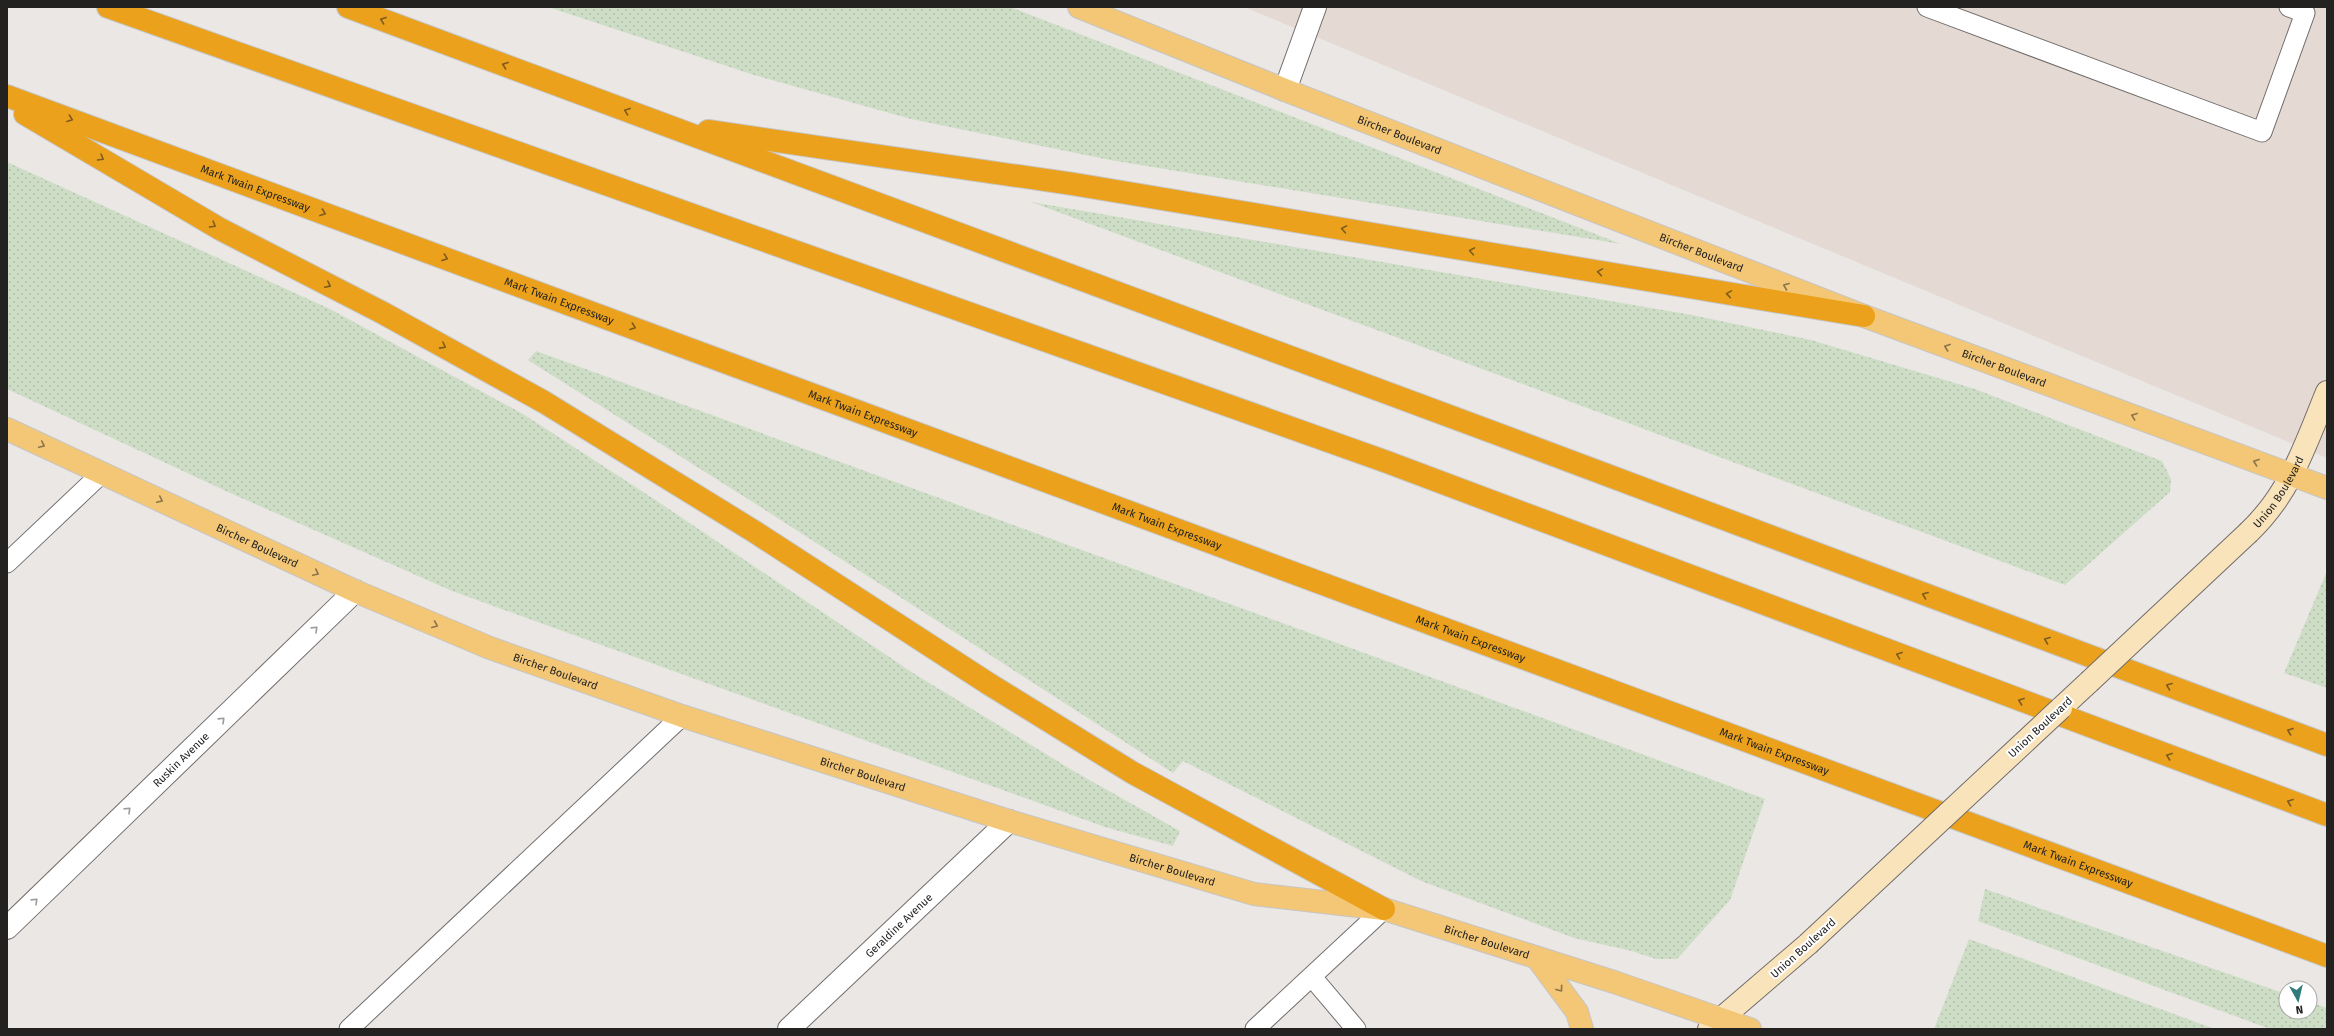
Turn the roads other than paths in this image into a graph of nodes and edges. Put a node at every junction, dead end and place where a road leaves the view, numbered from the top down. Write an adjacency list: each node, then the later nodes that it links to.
1 (108, 7): 21 (highway, one-way to 1)
2 (348, 7): 10 (highway, one-way to 2)
3 (1079, 7): 7 (main road, Bircher Boulevard)
4 (1315, 7): 7 (street)
5 (1927, 7): 6 (lane)
6 (2289, 7)
7 (1285, 90): 11 (main road, Bircher Boulevard, one-way to 7)
8 (7, 96): 25 (highway, Mark Twain Expressway, one-way to 25)
9 (7, 103): 23 (highway, one-way to 23)
10 (664, 124): 11 (highway, one-way to 10); 20 (highway, one-way to 10)
11 (1864, 316): 15 (main road, Bircher Boulevard, one-way to 11)
12 (2327, 392): 15 (main road, Union Boulevard)
13 (7, 429): 14 (main road, Bircher Boulevard, one-way to 14)
14 (102, 473): 17 (lane); 18 (main road, Bircher Boulevard, one-way to 18)
15 (2293, 475): 16 (main road, Bircher Boulevard); 28 (main road, Union Boulevard, bridge)
16 (2327, 488)
17 (7, 563)
18 (355, 591): 19 (main road, Bircher Boulevard, one-way to 19); 24 (street, Ruskin Avenue, one-way to 18)
19 (682, 716): 22 (main road, Bircher Boulevard); 29 (lane)
20 (2327, 745)
21 (2327, 815)
22 (1009, 821): 23 (main road, Bircher Boulevard); 30 (street, Geraldine Avenue)
23 (1384, 909): 26 (main road, Bircher Boulevard); 27 (lane)
24 (7, 928)
25 (2327, 956)
26 (1537, 958): 28 (main road, Bircher Boulevard); 33 (main road, one-way to 33)
27 (1312, 977): 31 (lane); 32 (lane)
28 (1715, 1024): 34 (main road, Bircher Boulevard)
29 (349, 1029)
30 (789, 1029)
31 (1255, 1029)
32 (1356, 1029)
33 (1582, 1029)
34 (1750, 1029)

